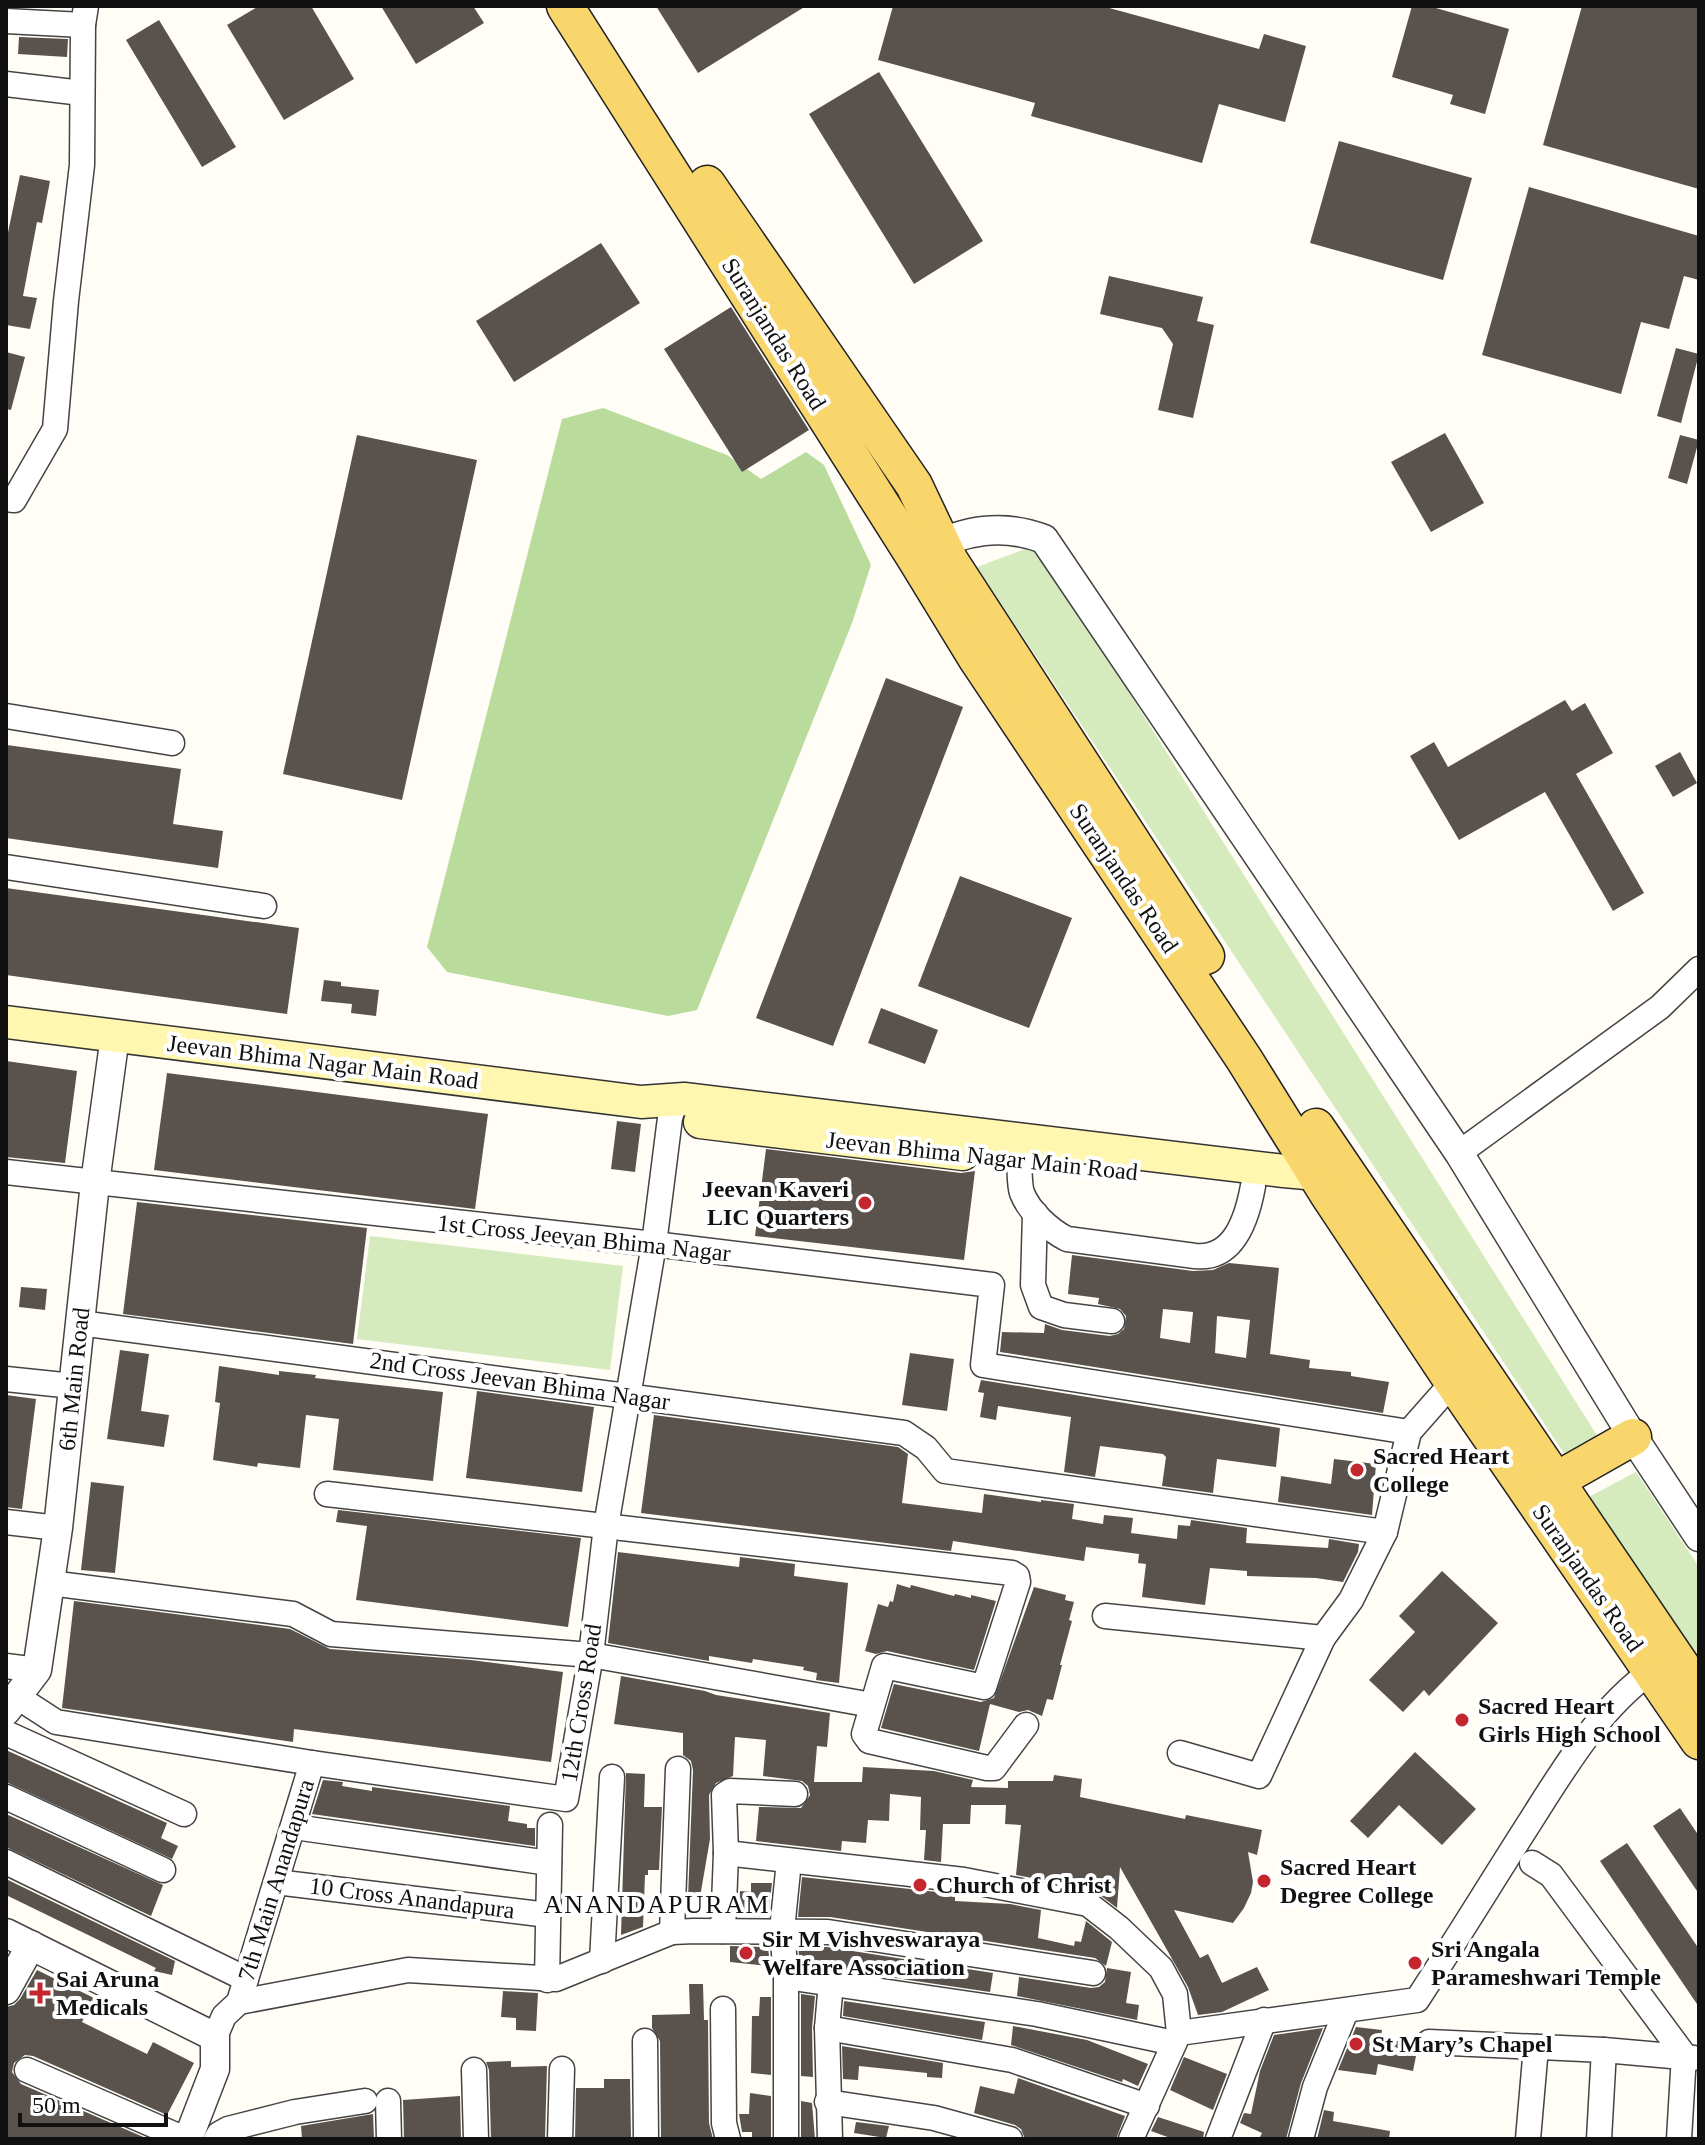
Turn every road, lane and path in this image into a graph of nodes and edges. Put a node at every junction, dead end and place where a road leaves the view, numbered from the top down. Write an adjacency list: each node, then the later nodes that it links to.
1 (565, 6): 8 (main road, Suranjandas Road)
2 (590, 6): 8 (main road, Suranjandas Road)
3 (84, 15): 4 (street); 6 (street)
4 (14, 16)
5 (6, 84): 6 (street)
6 (82, 93): 7 (street)
7 (6, 499)
8 (928, 549): 17 (street); 20 (main road, Suranjandas Road)
9 (6, 716): 10 (street)
10 (172, 743)
11 (6, 867): 12 (street)
12 (264, 906)
13 (1699, 969): 17 (street)
14 (6, 1022): 15 (main road, Jeevan Bhima Nagar Main Road)
15 (115, 1036): 16 (main road, Jeevan Bhima Nagar Main Road); 21 (street, 6th Main Road)
16 (673, 1108): 18 (main road, Jeevan Bhima Nagar Main Road); 20 (main road, Jeevan Bhima Nagar Main Road); 24 (street, 12th Cross Road)
17 (1459, 1153): 32 (street)
18 (1019, 1160): 22 (main road, Jeevan Bhima Nagar Main Road); 23 (street)
19 (6, 1172): 21 (street, 1st Cross Jeevan Bhima Nagar)
20 (1335, 1180): 22 (main road, Jeevan Bhima Nagar Main Road); 28 (main road, Suranjandas Road); 33 (main road, Suranjandas Road)
21 (95, 1183): 24 (street, 1st Cross Jeevan Bhima Nagar); 26 (street, 6th Main Road)
22 (1253, 1186): 23 (street)
23 (1035, 1213): 25 (street)
24 (654, 1244): 30 (street, 12th Cross Road); 31 (street, 1st Cross Jeevan Bhima Nagar)
25 (1112, 1321)
26 (80, 1323): 29 (street, 6th Main Road); 30 (street, 2nd Cross Jeevan Bhima Nagar)
27 (6, 1379): 29 (street)
28 (1453, 1382): 31 (street); 33 (main road, Suranjandas Road)
29 (73, 1386): 37 (street, 6th Main Road)
30 (630, 1395): 36 (street, 12th Cross Road); 38 (street, 2nd Cross Jeevan Bhima Nagar)
31 (1409, 1432): 38 (street)
32 (1633, 1437): 33 (main road); 39 (street)
33 (1544, 1489): 44 (main road, Suranjandas Road)
34 (327, 1494): 36 (street)
35 (6, 1522): 37 (street)
36 (606, 1526): 43 (street, 12th Cross Road); 49 (street)
37 (58, 1528): 40 (street, 6th Main Road)
38 (1385, 1532): 42 (street)
39 (1699, 1537)
40 (50, 1583): 43 (street); 46 (street, 6th Main Road)
41 (1105, 1616): 42 (street)
42 (1323, 1638): 53 (street)
43 (591, 1655): 49 (street); 54 (street, 12th Cross Road)
44 (1664, 1663): 47 (main road, Suranjandas Road); 52 (main road, Suranjandas Road); 83 (street)
45 (6, 1666): 46 (street)
46 (37, 1670): 48 (street)
47 (1699, 1692)
48 (11, 1703): 54 (street, 12th Cross Road)
49 (872, 1705): 50 (street)
50 (1026, 1725)
51 (6, 1733): 59 (street)
52 (1699, 1741)
53 (1180, 1753)
54 (312, 1763): 61 (street, 7th Main Anandapura)
55 (678, 1769): 72 (street)
56 (612, 1777): 74 (street)
57 (795, 1794): 62 (street)
58 (6, 1797): 67 (street)
59 (184, 1814)
60 (550, 1825): 65 (street)
61 (294, 1827): 65 (street); 68 (street, 7th Main Anandapura)
62 (726, 1853): 63 (street); 71 (street)
63 (789, 1861): 70 (street); 87 (street)
64 (6, 1862): 77 (street)
65 (549, 1863): 69 (street)
66 (1532, 1863): 92 (street)
67 (163, 1870)
68 (276, 1882): 69 (street, 10 Cross Anandapura); 77 (street, 7th Main Anandapura)
69 (548, 1915): 78 (street)
70 (782, 1930): 71 (street); 75 (street); 76 (street)
71 (723, 1931): 72 (street)
72 (672, 1932): 74 (street)
73 (18, 1939): 80 (street); 86 (street)
74 (602, 1961): 78 (street)
75 (1093, 1973)
76 (786, 1977): 79 (street); 105 (street)
77 (246, 1979): 81 (street, 7th Main Anandapura)
78 (547, 1980): 81 (street)
79 (831, 1982): 85 (street); 87 (street)
80 (6, 1990)
81 (239, 2002): 86 (street, 7th Main Anandapura)
82 (723, 2009): 104 (street)
83 (1346, 2011): 84 (street); 110 (street)
84 (1264, 2020): 87 (street); 109 (street)
85 (827, 2028): 96 (street); 97 (street)
86 (215, 2037): 98 (street)
87 (1176, 2038): 97 (street)
88 (645, 2041): 103 (street)
89 (1429, 2042): 90 (street)
90 (1536, 2047): 91 (street); 111 (street)
91 (1604, 2050): 92 (street); 112 (street)
92 (1692, 2057): 113 (street)
93 (562, 2069): 102 (street)
94 (27, 2070): 98 (street)
95 (474, 2070): 101 (street)
96 (827, 2102): 106 (street); 107 (street)
97 (1147, 2106): 108 (street)
98 (186, 2139)
99 (216, 2139): 100 (street)
100 (389, 2139)
101 (476, 2139)
102 (560, 2139)
103 (646, 2139)
104 (728, 2139)
105 (786, 2139)
106 (830, 2139)
107 (1010, 2139)
108 (1131, 2139)
109 (1218, 2139)
110 (1301, 2139)
111 (1528, 2139)
112 (1599, 2139)
113 (1679, 2139)

